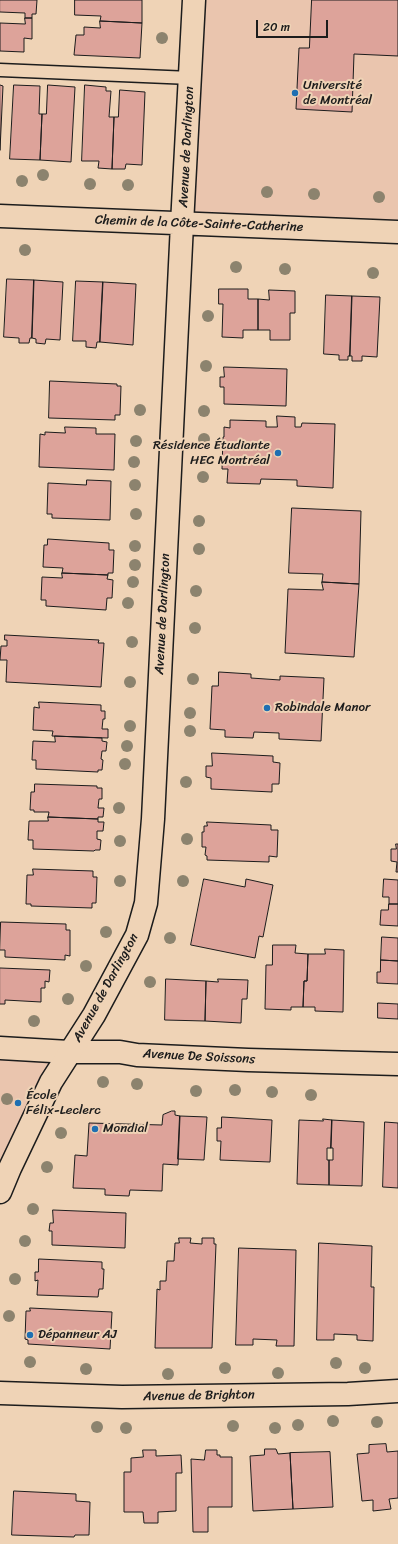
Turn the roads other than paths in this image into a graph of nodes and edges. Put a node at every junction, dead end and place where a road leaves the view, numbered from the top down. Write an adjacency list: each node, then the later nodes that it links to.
1 (194, 0): 3 (street, Avenue de Darlington)
2 (0, 70): 3 (lane)
3 (191, 78): 5 (street, Avenue de Darlington)
4 (0, 216): 5 (street, Chemin de la Côte-Sainte-Catherine)
5 (182, 224): 6 (street, Chemin de la Côte-Sainte-Catherine); 8 (street, Avenue de Darlington)
6 (398, 232)
7 (0, 1048): 8 (street, Avenue De Soissons)
8 (69, 1052): 9 (street, Avenue De Soissons); 10 (street, Avenue de Darlington)
9 (398, 1064)
10 (0, 1192)
11 (398, 1391): 12 (street, Avenue de Brighton)
12 (0, 1393)

